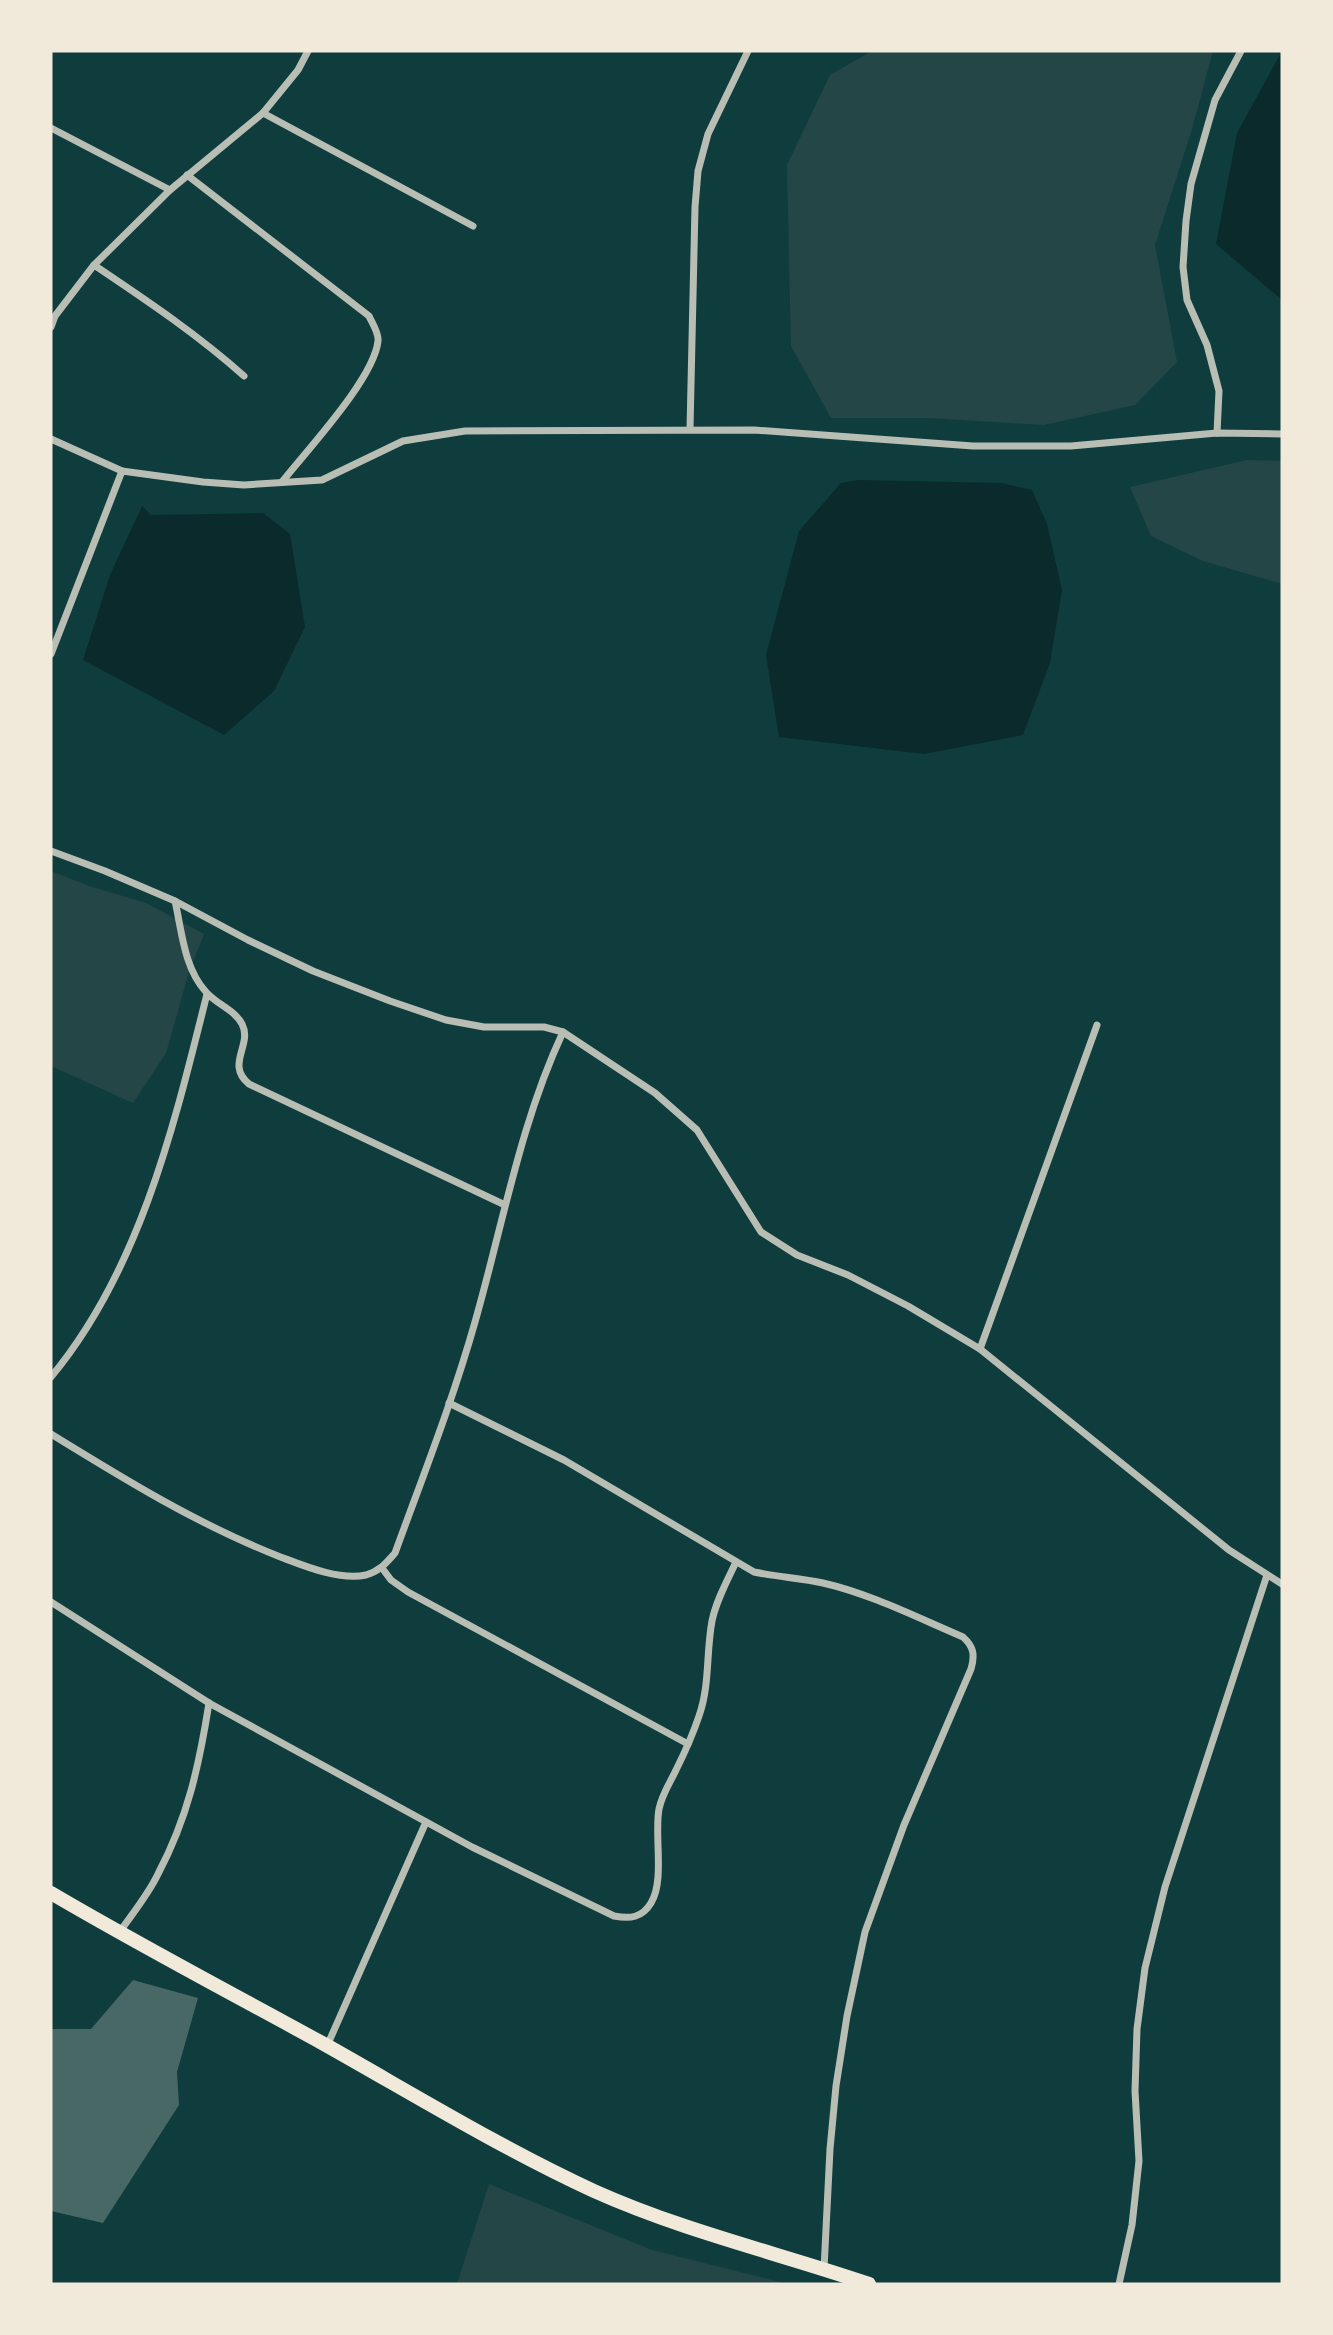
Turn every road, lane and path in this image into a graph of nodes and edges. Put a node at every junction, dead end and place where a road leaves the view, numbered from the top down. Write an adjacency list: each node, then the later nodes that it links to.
1 (308, 51): 4 (street)
2 (748, 51): 12 (street)
3 (1241, 51): 13 (street)
4 (263, 113): 6 (street); 8 (street)
5 (51, 128): 7 (street)
6 (187, 175): 7 (street); 17 (street)
7 (170, 190): 9 (street)
8 (473, 226)
9 (94, 265): 10 (street); 11 (street)
10 (51, 327)
11 (244, 376)
12 (690, 429): 13 (street); 17 (street)
13 (1216, 433): 14 (street)
14 (1282, 433)
15 (51, 439): 16 (street)
16 (122, 471): 17 (street); 18 (street)
17 (282, 482)
18 (51, 654)
19 (51, 851): 20 (street)
20 (175, 901): 21 (street); 23 (street)
21 (207, 994): 24 (street); 26 (street)
22 (1097, 1025): 25 (street)
23 (563, 1032): 24 (street); 25 (street)
24 (505, 1205): 27 (street)
25 (980, 1349): 31 (street)
26 (51, 1377)
27 (449, 1403): 29 (street); 30 (street)
28 (51, 1434): 30 (street)
29 (736, 1562): 35 (street); 40 (street)
30 (382, 1568): 35 (street)
31 (1267, 1575): 32 (street); 42 (street)
32 (1282, 1584)
33 (51, 1602): 34 (street)
34 (209, 1703): 36 (street); 38 (street)
35 (688, 1744): 36 (street)
36 (426, 1822): 39 (street)
37 (51, 1893): 38 (main road)
38 (119, 1933): 39 (main road)
39 (327, 2046): 40 (main road)
40 (824, 2269): 41 (main road)
41 (869, 2284)
42 (1119, 2284)

